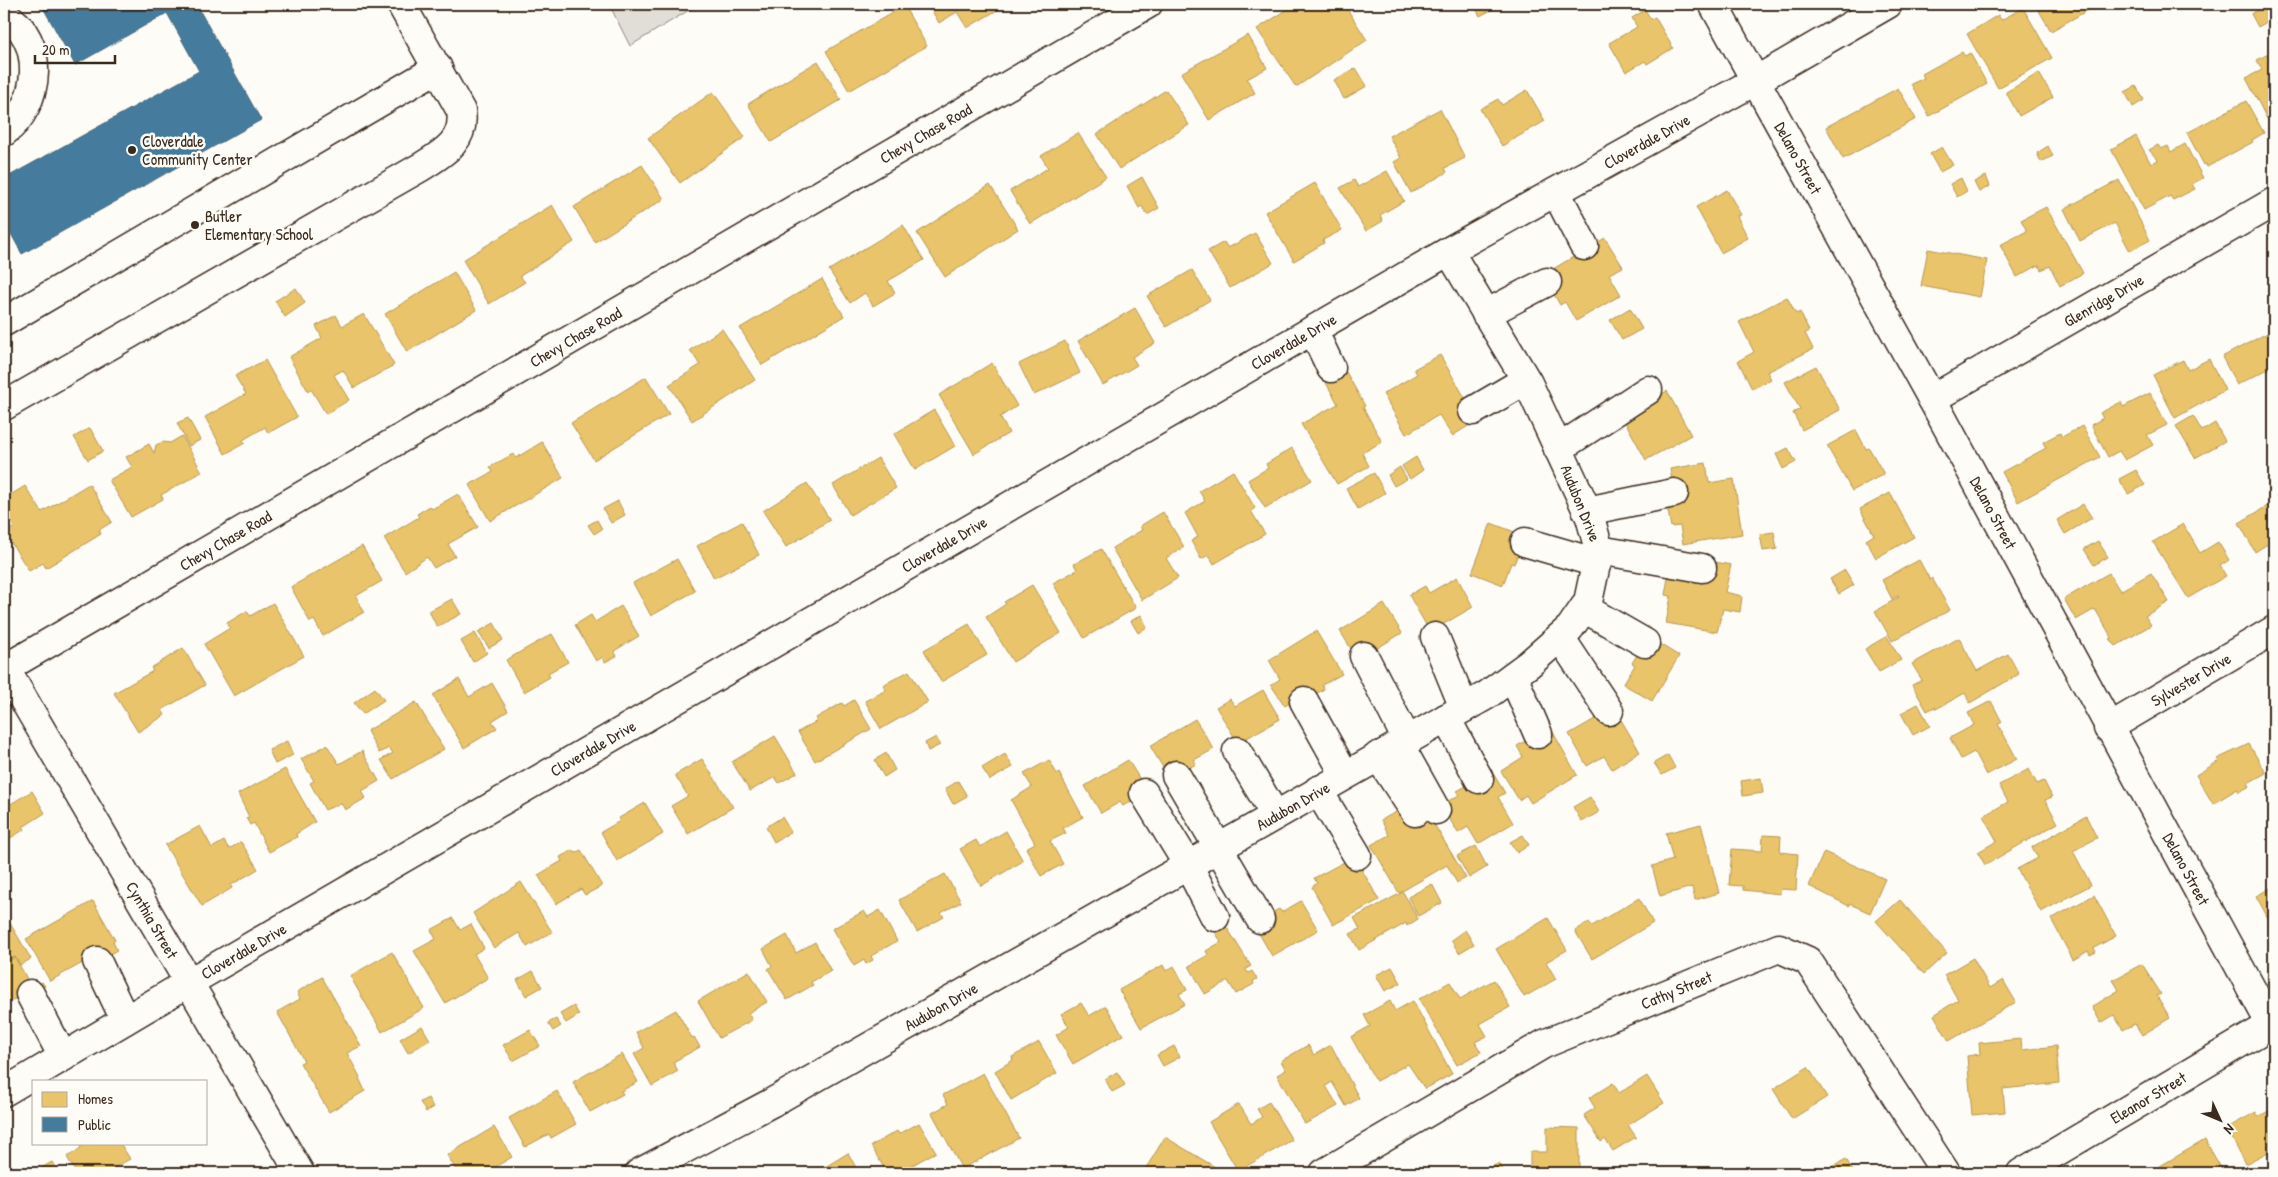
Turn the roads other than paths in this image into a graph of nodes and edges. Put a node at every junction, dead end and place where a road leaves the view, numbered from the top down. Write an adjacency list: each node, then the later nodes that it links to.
1 (401, 4): 6 (street)
2 (1148, 4): 35 (street, Chevy Chase Road)
3 (1713, 4): 7 (street, Delano Street)
4 (1888, 4): 7 (street, Cloverdale Drive)
5 (4, 14): 8 (street)
6 (438, 68): 15 (street); 21 (street)
7 (1755, 81): 9 (street, Cloverdale Drive); 20 (street, Delano Street)
8 (4, 132)
9 (1556, 192): 11 (street); 12 (street, Cloverdale Drive)
10 (2274, 202): 20 (street, Glenridge Drive)
11 (1584, 246)
12 (1449, 251): 14 (street, Audubon Drive); 16 (street, Cloverdale Drive)
13 (1547, 282): 14 (street)
14 (1486, 314): 18 (street, Audubon Drive)
15 (4, 322)
16 (1313, 330): 17 (street); 57 (street, Cloverdale Drive)
17 (1331, 368)
18 (1526, 380): 22 (street); 23 (street, Audubon Drive)
19 (1648, 390): 23 (street)
20 (1932, 399): 40 (street, Delano Street)
21 (4, 406)
22 (1472, 410)
23 (1558, 449): 25 (street, Audubon Drive)
24 (1674, 493): 25 (street)
25 (1587, 511): 27 (street, Audubon Drive)
26 (1525, 542): 27 (street)
27 (1598, 557): 28 (street); 29 (street, Audubon Drive)
28 (1702, 568)
29 (1584, 608): 32 (street, Audubon Drive); 33 (street)
30 (2274, 630): 40 (street, Sylvester Drive)
31 (1435, 637): 39 (street)
32 (1560, 637): 36 (street, Audubon Drive); 38 (street)
33 (1645, 643)
34 (1364, 656): 42 (street)
35 (4, 667): 57 (street, Cynthia Street)
36 (1513, 676): 39 (street, Audubon Drive); 41 (street)
37 (1304, 701): 45 (street)
38 (1608, 711)
39 (1455, 713): 42 (street, Audubon Drive); 46 (street)
40 (2108, 728): 60 (street, Delano Street)
41 (1538, 734)
42 (1395, 747): 45 (street, Audubon Drive); 49 (street)
43 (1237, 750): 50 (street)
44 (1176, 775): 51 (street)
45 (1345, 775): 47 (street, Audubon Drive)
46 (1479, 779)
47 (1318, 790): 50 (street, Audubon Drive); 52 (street)
48 (1144, 793): 53 (street)
49 (1426, 811)
50 (1275, 815): 51 (street, Audubon Drive)
51 (1219, 847): 53 (street, Audubon Drive); 55 (street)
52 (1357, 855)
53 (1188, 865): 54 (street); 64 (street, Audubon Drive)
54 (1214, 917)
55 (1260, 919)
56 (97, 962): 59 (street)
57 (188, 983): 59 (street, Cloverdale Drive); 63 (street, Cynthia Street)
58 (30, 994): 61 (street)
59 (125, 1020): 61 (street, Cloverdale Drive)
60 (2273, 1024): 67 (street, Eleanor Street)
61 (63, 1057): 62 (street, Cloverdale Drive)
62 (4, 1092)
63 (300, 1173)
64 (639, 1173)
65 (1324, 1173): 66 (street, Cathy Street)
66 (1946, 1173)
67 (2021, 1173)

